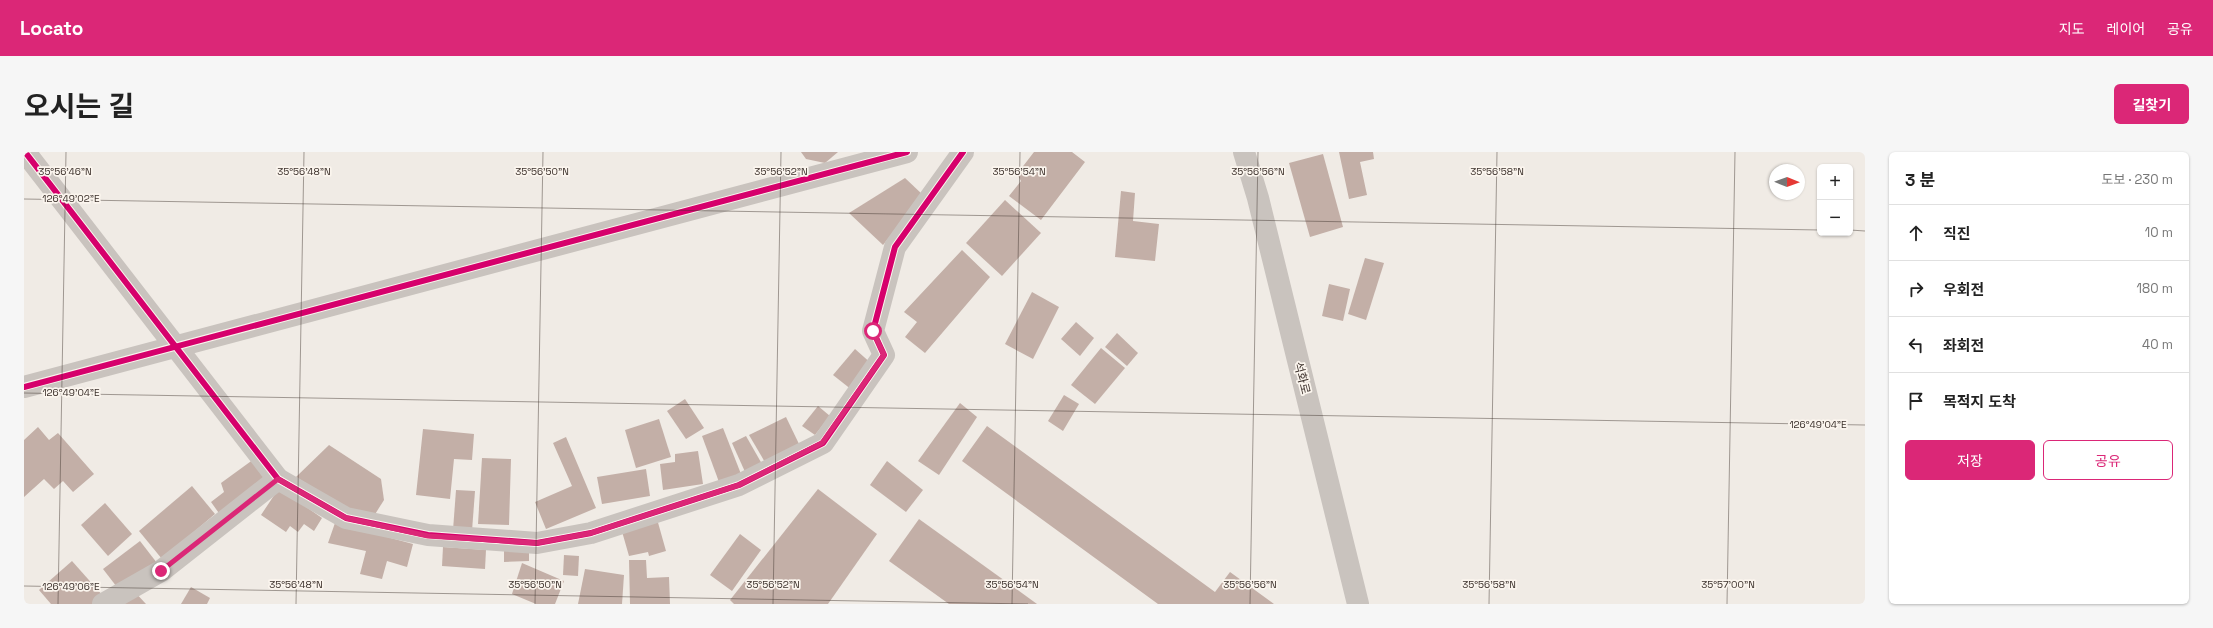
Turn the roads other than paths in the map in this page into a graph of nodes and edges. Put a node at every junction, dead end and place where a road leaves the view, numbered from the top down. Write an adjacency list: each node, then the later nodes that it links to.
1 (25, 152): 5 (street)
2 (907, 152): 5 (street)
3 (963, 152): 7 (street)
4 (1244, 152): 9 (street, 석화로)
5 (176, 347): 6 (street); 7 (street)
6 (24, 387)
7 (278, 479): 8 (street)
8 (103, 604)
9 (1358, 604)

